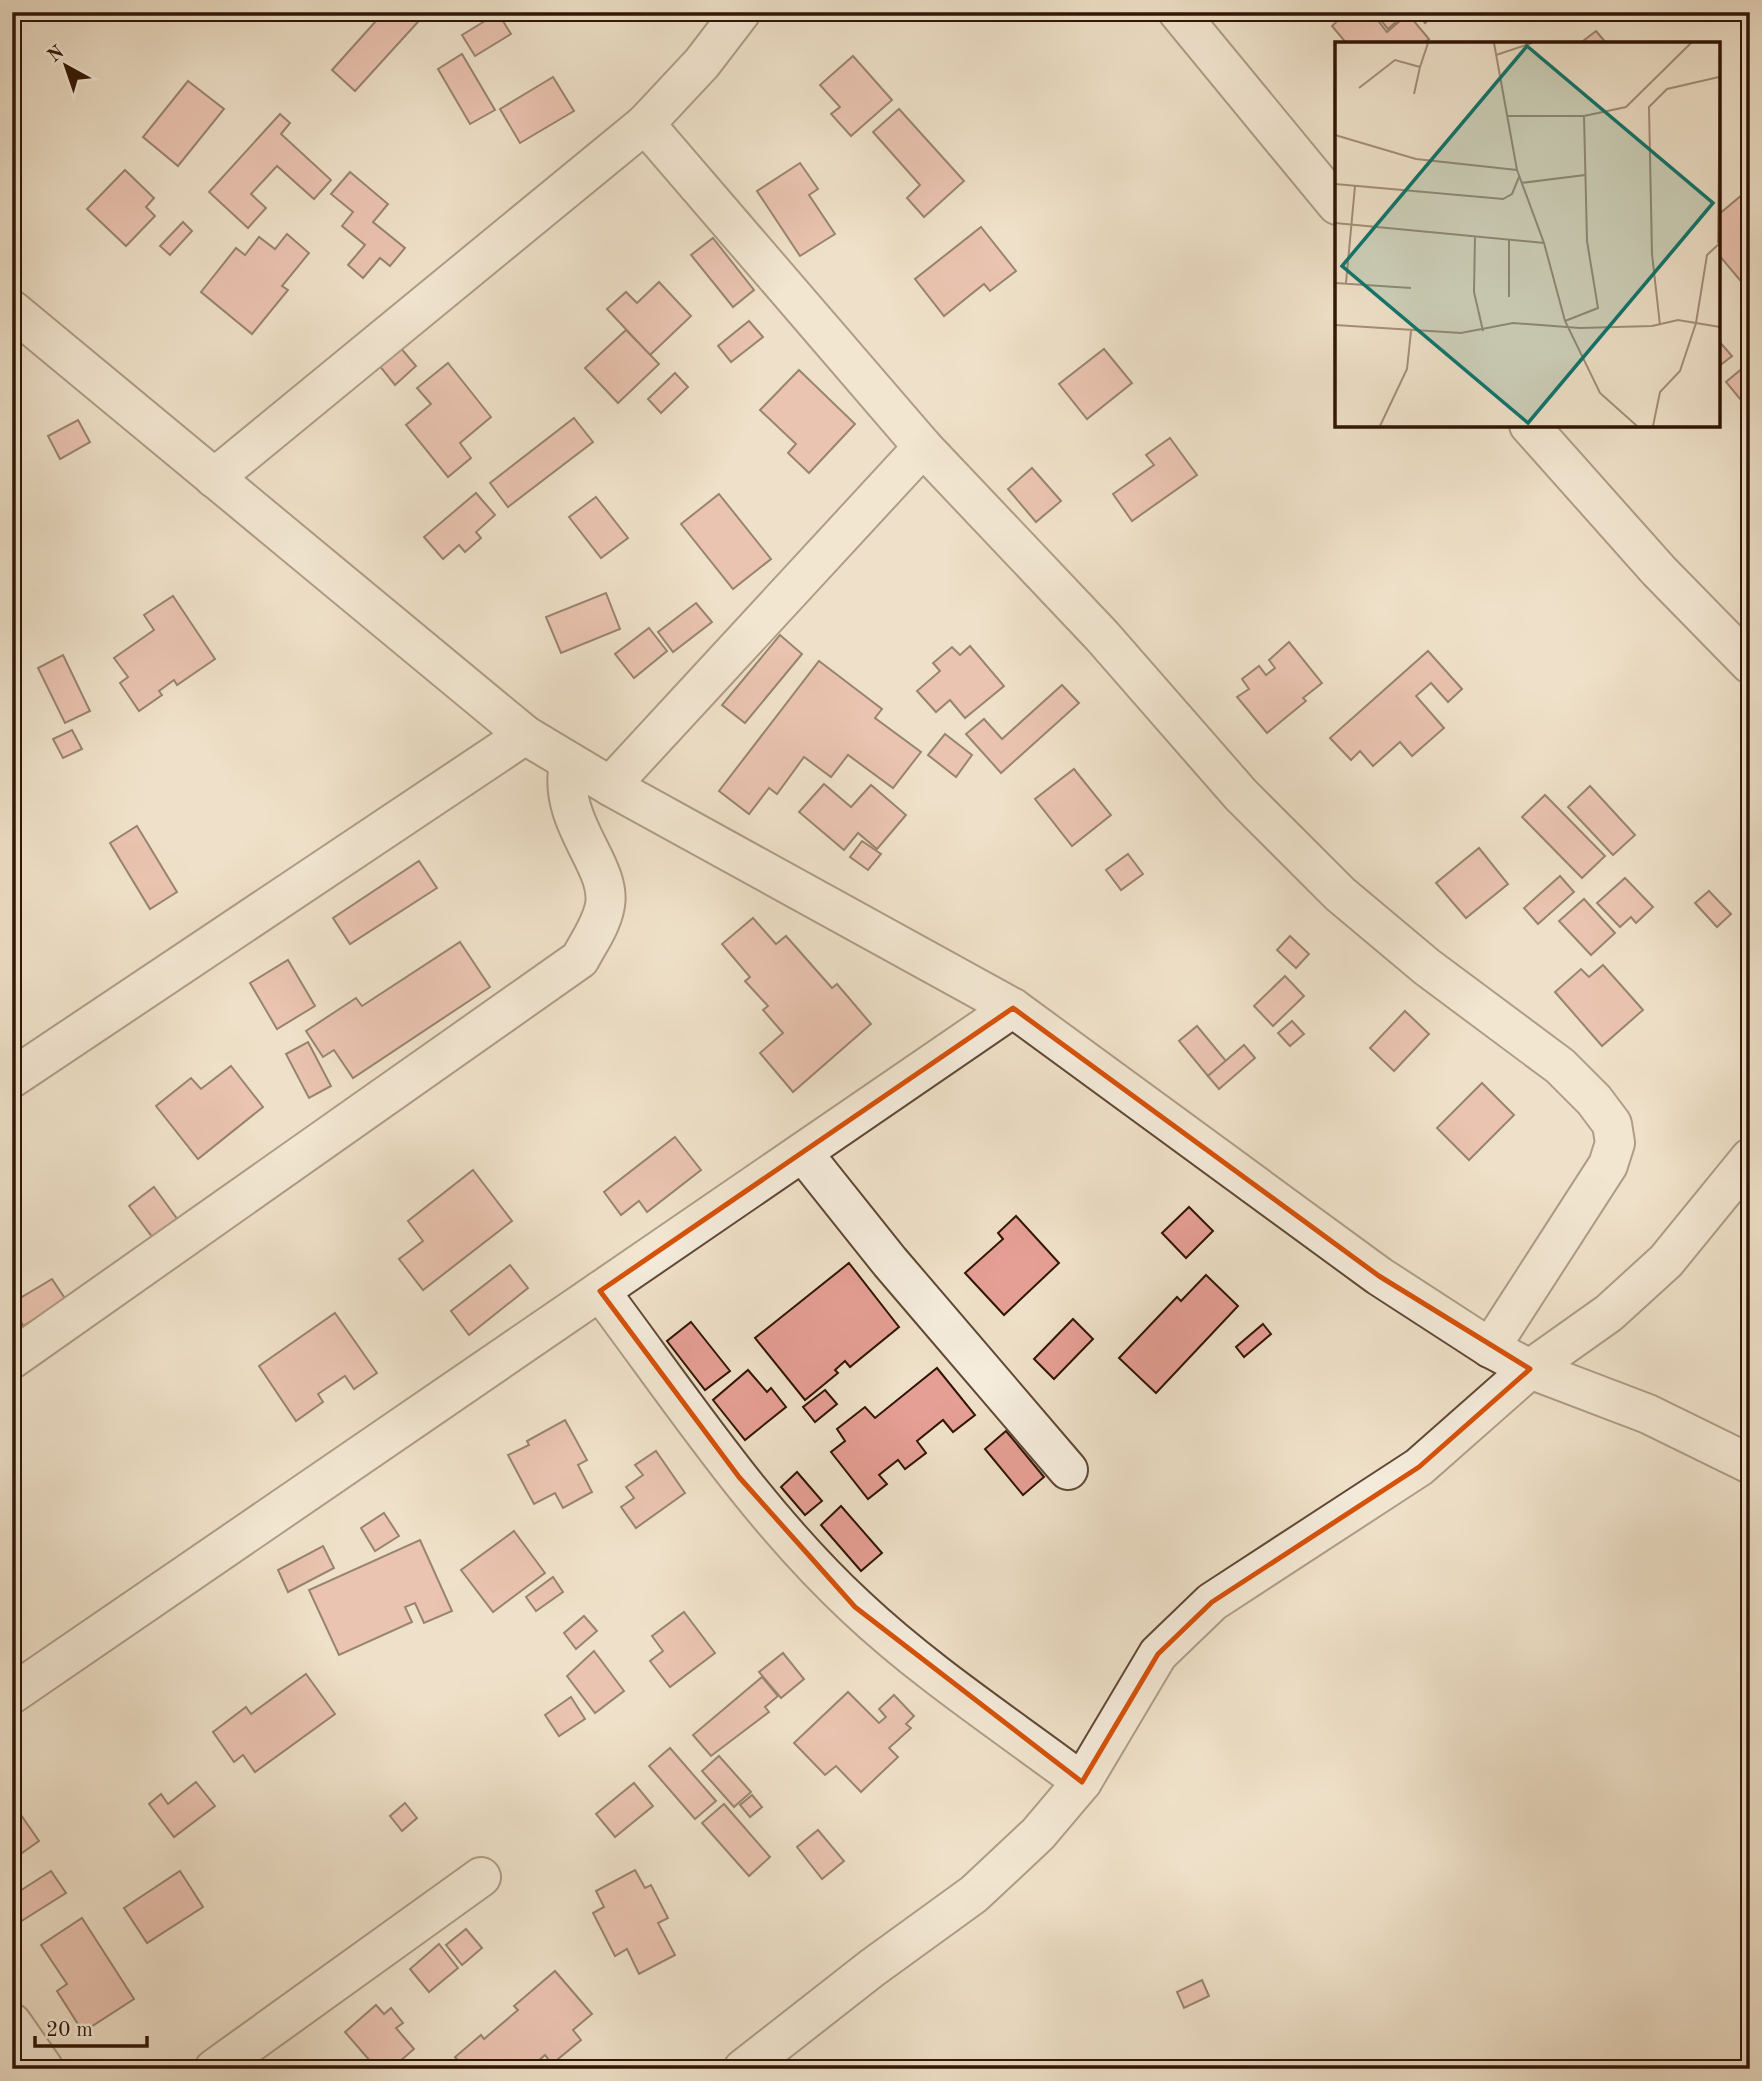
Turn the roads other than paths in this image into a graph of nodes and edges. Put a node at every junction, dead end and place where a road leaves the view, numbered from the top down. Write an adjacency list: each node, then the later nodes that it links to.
1 (741, 12): 3 (street)
2 (1178, 12): 4 (street)
3 (645, 124): 7 (street); 8 (street)
4 (1335, 203)
5 (12, 310): 8 (street)
6 (1531, 427): 9 (street)
7 (923, 447): 12 (street); 18 (street)
8 (214, 478): 10 (street)
9 (1750, 664)
10 (525, 735): 11 (street); 14 (street)
11 (569, 762): 12 (street); 19 (street)
12 (610, 786): 13 (street)
13 (1013, 1008): 15 (street); 18 (street)
14 (12, 1078)
15 (803, 1153): 17 (street); 22 (street)
16 (1750, 1158): 20 (street)
17 (600, 1291): 23 (street); 24 (street)
18 (1490, 1348): 20 (street)
19 (12, 1359)
20 (1530, 1369): 21 (street); 24 (street)
21 (1750, 1464)
22 (1068, 1470)
23 (12, 1694)
24 (1082, 1782): 29 (street)
25 (481, 1877): 28 (street)
26 (12, 2023): 27 (street)
27 (44, 2069)
28 (214, 2069)
29 (743, 2069)

